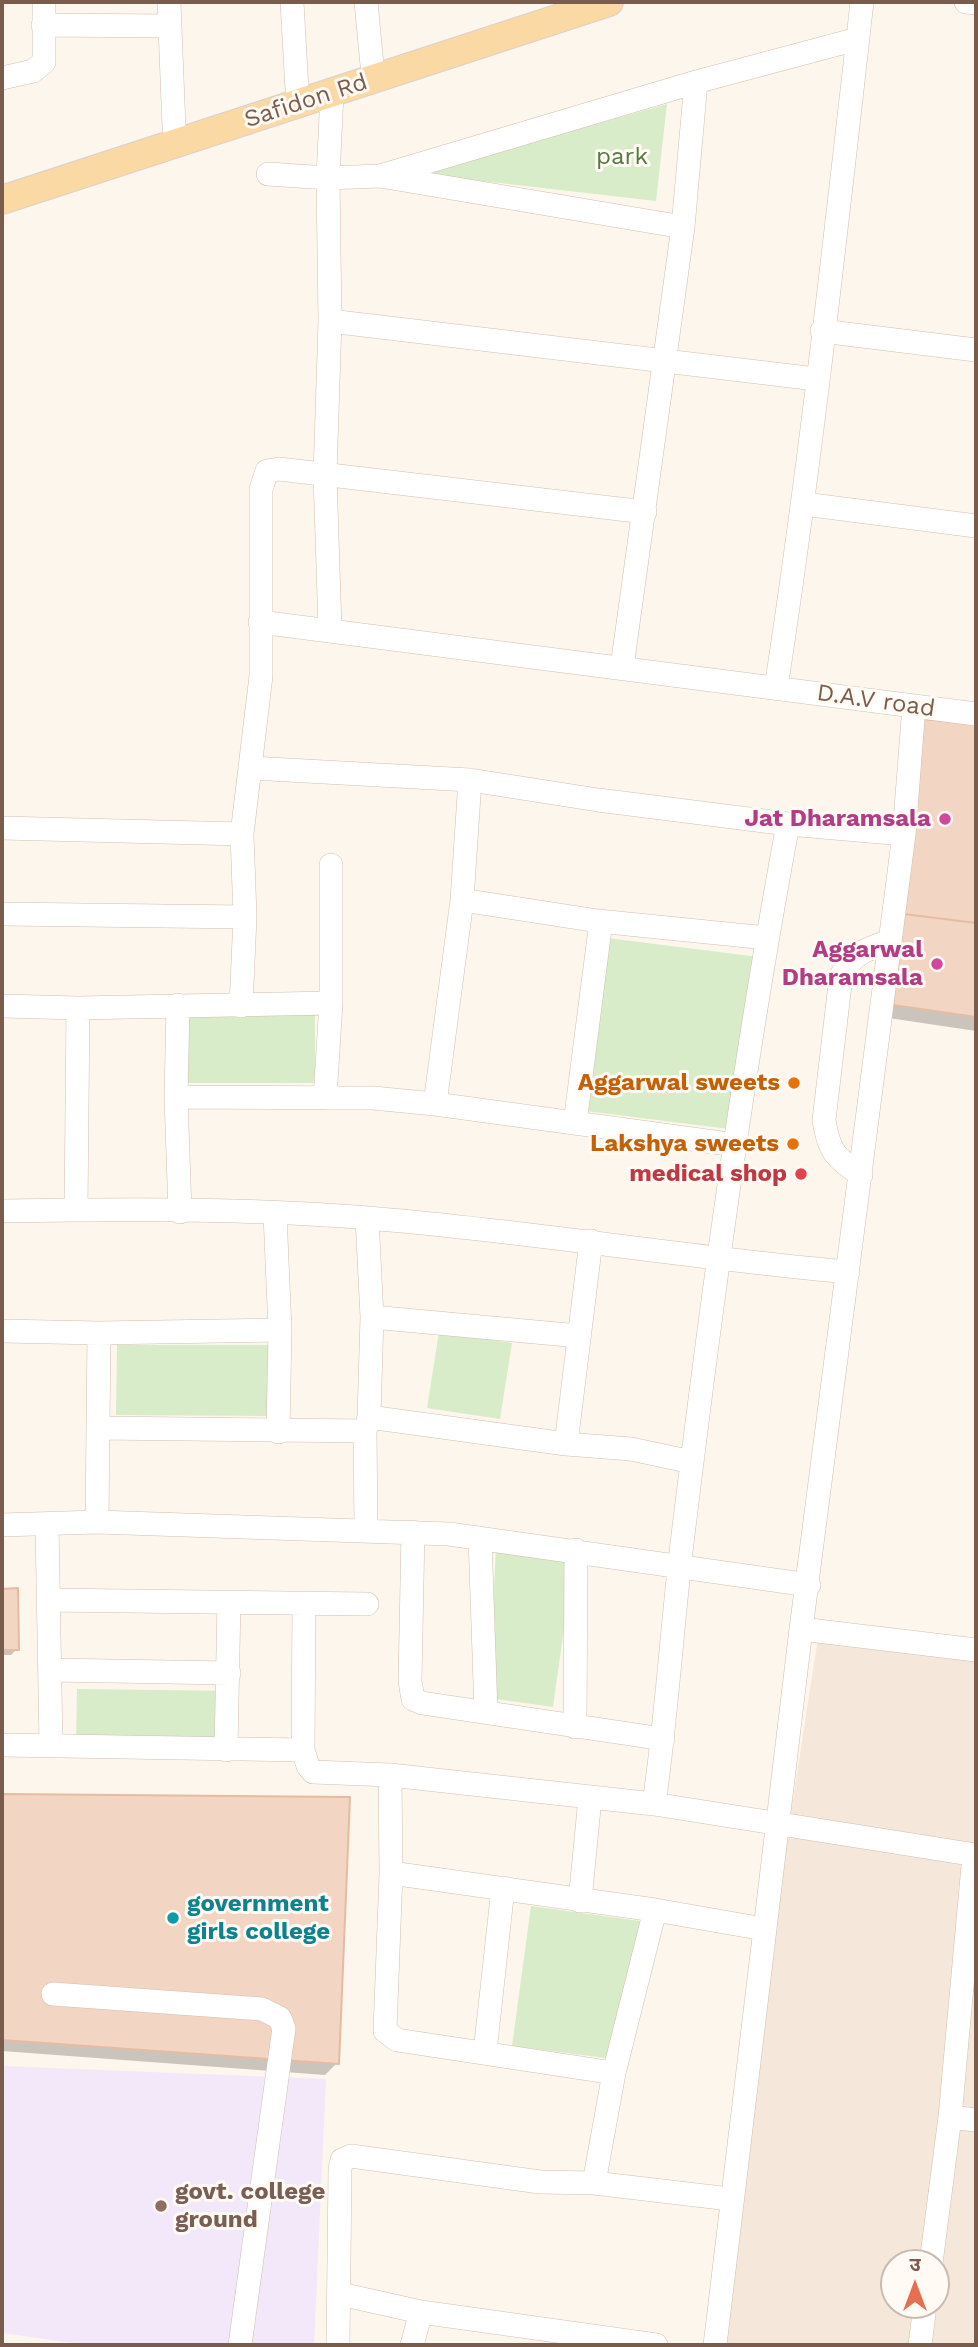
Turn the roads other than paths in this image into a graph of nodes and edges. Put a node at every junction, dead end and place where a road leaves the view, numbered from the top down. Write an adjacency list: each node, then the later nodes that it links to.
1 (44, 2): 10 (street)
2 (169, 2): 11 (street)
3 (292, 2): 16 (street)
4 (366, 2): 13 (street)
5 (566, 2): 13 (main road, Safidon Rd)
6 (609, 2): 17 (main road, Safidon Rd)
7 (862, 2): 12 (street)
8 (966, 2): 9 (street)
9 (976, 3)
10 (43, 25): 11 (street); 14 (street)
11 (170, 26): 18 (street)
12 (857, 39): 15 (street); 26 (street)
13 (372, 65): 16 (main road, Safidon Rd)
14 (2, 78)
15 (696, 82): 20 (street); 24 (street)
16 (297, 90): 18 (main road, Safidon Rd)
17 (332, 93): 21 (street); 23 (main road, Safidon Rd)
18 (174, 128): 22 (main road, Safidon Rd)
19 (268, 174): 21 (street)
20 (380, 176): 21 (street); 24 (street)
21 (328, 178): 25 (street)
22 (2, 186)
23 (2, 200)
24 (683, 227): 28 (street)
25 (330, 321): 28 (street); 30 (street)
26 (822, 331): 27 (street); 29 (street)
27 (976, 350)
28 (664, 362): 29 (street); 32 (street)
29 (816, 379): 31 (street)
30 (325, 475): 32 (street); 34 (street); 35 (street)
31 (804, 504): 33 (street); 37 (street)
32 (645, 512): 36 (street)
33 (976, 526)
34 (260, 622): 35 (street, D.A.V road); 40 (street)
35 (330, 629): 36 (street, D.A.V road)
36 (622, 667): 37 (street, D.A.V road)
37 (776, 688): 38 (street, D.A.V road)
38 (914, 706): 39 (street, D.A.V road); 45 (street)
39 (976, 714)
40 (251, 768): 41 (street); 44 (street)
41 (470, 780): 42 (street); 47 (street)
42 (788, 824): 45 (street); 51 (street)
43 (2, 828): 44 (street)
44 (242, 834): 49 (street)
45 (904, 834): 52 (street)
46 (331, 865): 53 (street)
47 (462, 900): 50 (street); 60 (street)
48 (2, 914): 49 (street)
49 (245, 917): 56 (street)
50 (601, 921): 51 (street); 61 (street)
51 (767, 938): 62 (street)
52 (891, 941): 63 (street); 63 (street)
53 (331, 1003): 56 (street); 59 (street)
54 (178, 1005): 56 (street); 57 (street); 58 (street)
55 (2, 1006): 57 (street)
56 (241, 1006)
57 (78, 1008): 64 (street)
58 (176, 1097): 59 (street); 66 (street)
59 (325, 1098): 60 (street)
60 (435, 1104): 61 (street)
61 (575, 1123): 62 (street)
62 (736, 1145): 70 (street)
63 (861, 1175): 71 (street)
64 (76, 1210): 65 (street); 66 (street)
65 (2, 1212)
66 (180, 1212): 67 (street)
67 (275, 1214): 68 (street); 73 (street)
68 (367, 1218): 69 (street); 72 (street)
69 (591, 1241): 70 (street); 76 (street)
70 (718, 1261): 71 (street); 81 (street)
71 (848, 1272): 90 (street)
72 (372, 1317): 76 (street); 77 (street)
73 (280, 1330): 75 (street); 79 (street)
74 (2, 1331): 75 (street)
75 (99, 1333): 78 (street)
76 (579, 1336): 80 (street)
77 (367, 1424): 79 (street); 80 (street); 85 (street)
78 (99, 1428): 79 (street); 82 (street)
79 (278, 1432)
80 (566, 1444): 81 (street)
81 (692, 1462): 89 (street)
82 (97, 1522): 84 (street); 85 (street)
83 (2, 1525): 84 (street)
84 (47, 1525): 91 (street)
85 (366, 1529): 86 (street)
86 (413, 1532): 87 (street); 99 (street)
87 (480, 1538): 88 (street); 99 (street)
88 (576, 1550): 89 (street); 100 (street)
89 (679, 1567): 90 (street); 101 (street)
90 (809, 1585): 95 (street)
91 (48, 1600): 92 (street); 97 (street)
92 (229, 1602): 93 (street); 98 (street)
93 (304, 1603): 94 (street); 105 (street)
94 (368, 1604)
95 (801, 1629): 96 (street); 109 (street)
96 (976, 1650)
97 (51, 1670): 98 (street); 102 (street)
98 (229, 1674): 104 (street)
99 (486, 1712): 100 (street)
100 (575, 1727): 101 (street)
101 (663, 1739): 108 (street)
102 (51, 1744): 103 (street); 104 (street)
103 (2, 1745)
104 (226, 1750): 105 (street)
105 (303, 1751): 106 (street)
106 (390, 1775): 107 (street); 111 (street)
107 (590, 1798): 108 (street); 113 (street)
108 (654, 1804): 109 (street)
109 (778, 1823): 110 (street); 115 (street)
110 (975, 1855): 119 (street)
111 (391, 1873): 112 (street); 117 (street)
112 (503, 1888): 113 (street); 117 (street)
113 (580, 1900): 114 (street)
114 (655, 1910): 115 (street); 118 (street)
115 (764, 1929): 122 (street)
116 (53, 1994): 127 (street)
117 (485, 2052): 118 (street)
118 (614, 2073): 121 (street)
119 (950, 2117): 120 (street); 123 (street)
120 (976, 2120)
121 (594, 2183): 122 (street); 124 (street)
122 (730, 2199): 131 (street)
123 (933, 2249)
124 (340, 2294): 125 (street); 128 (street)
125 (421, 2312): 129 (street); 130 (street)
126 (923, 2319): 132 (street)
127 (240, 2345)
128 (338, 2345)
129 (412, 2345)
130 (656, 2345)
131 (715, 2345)
132 (920, 2345)

